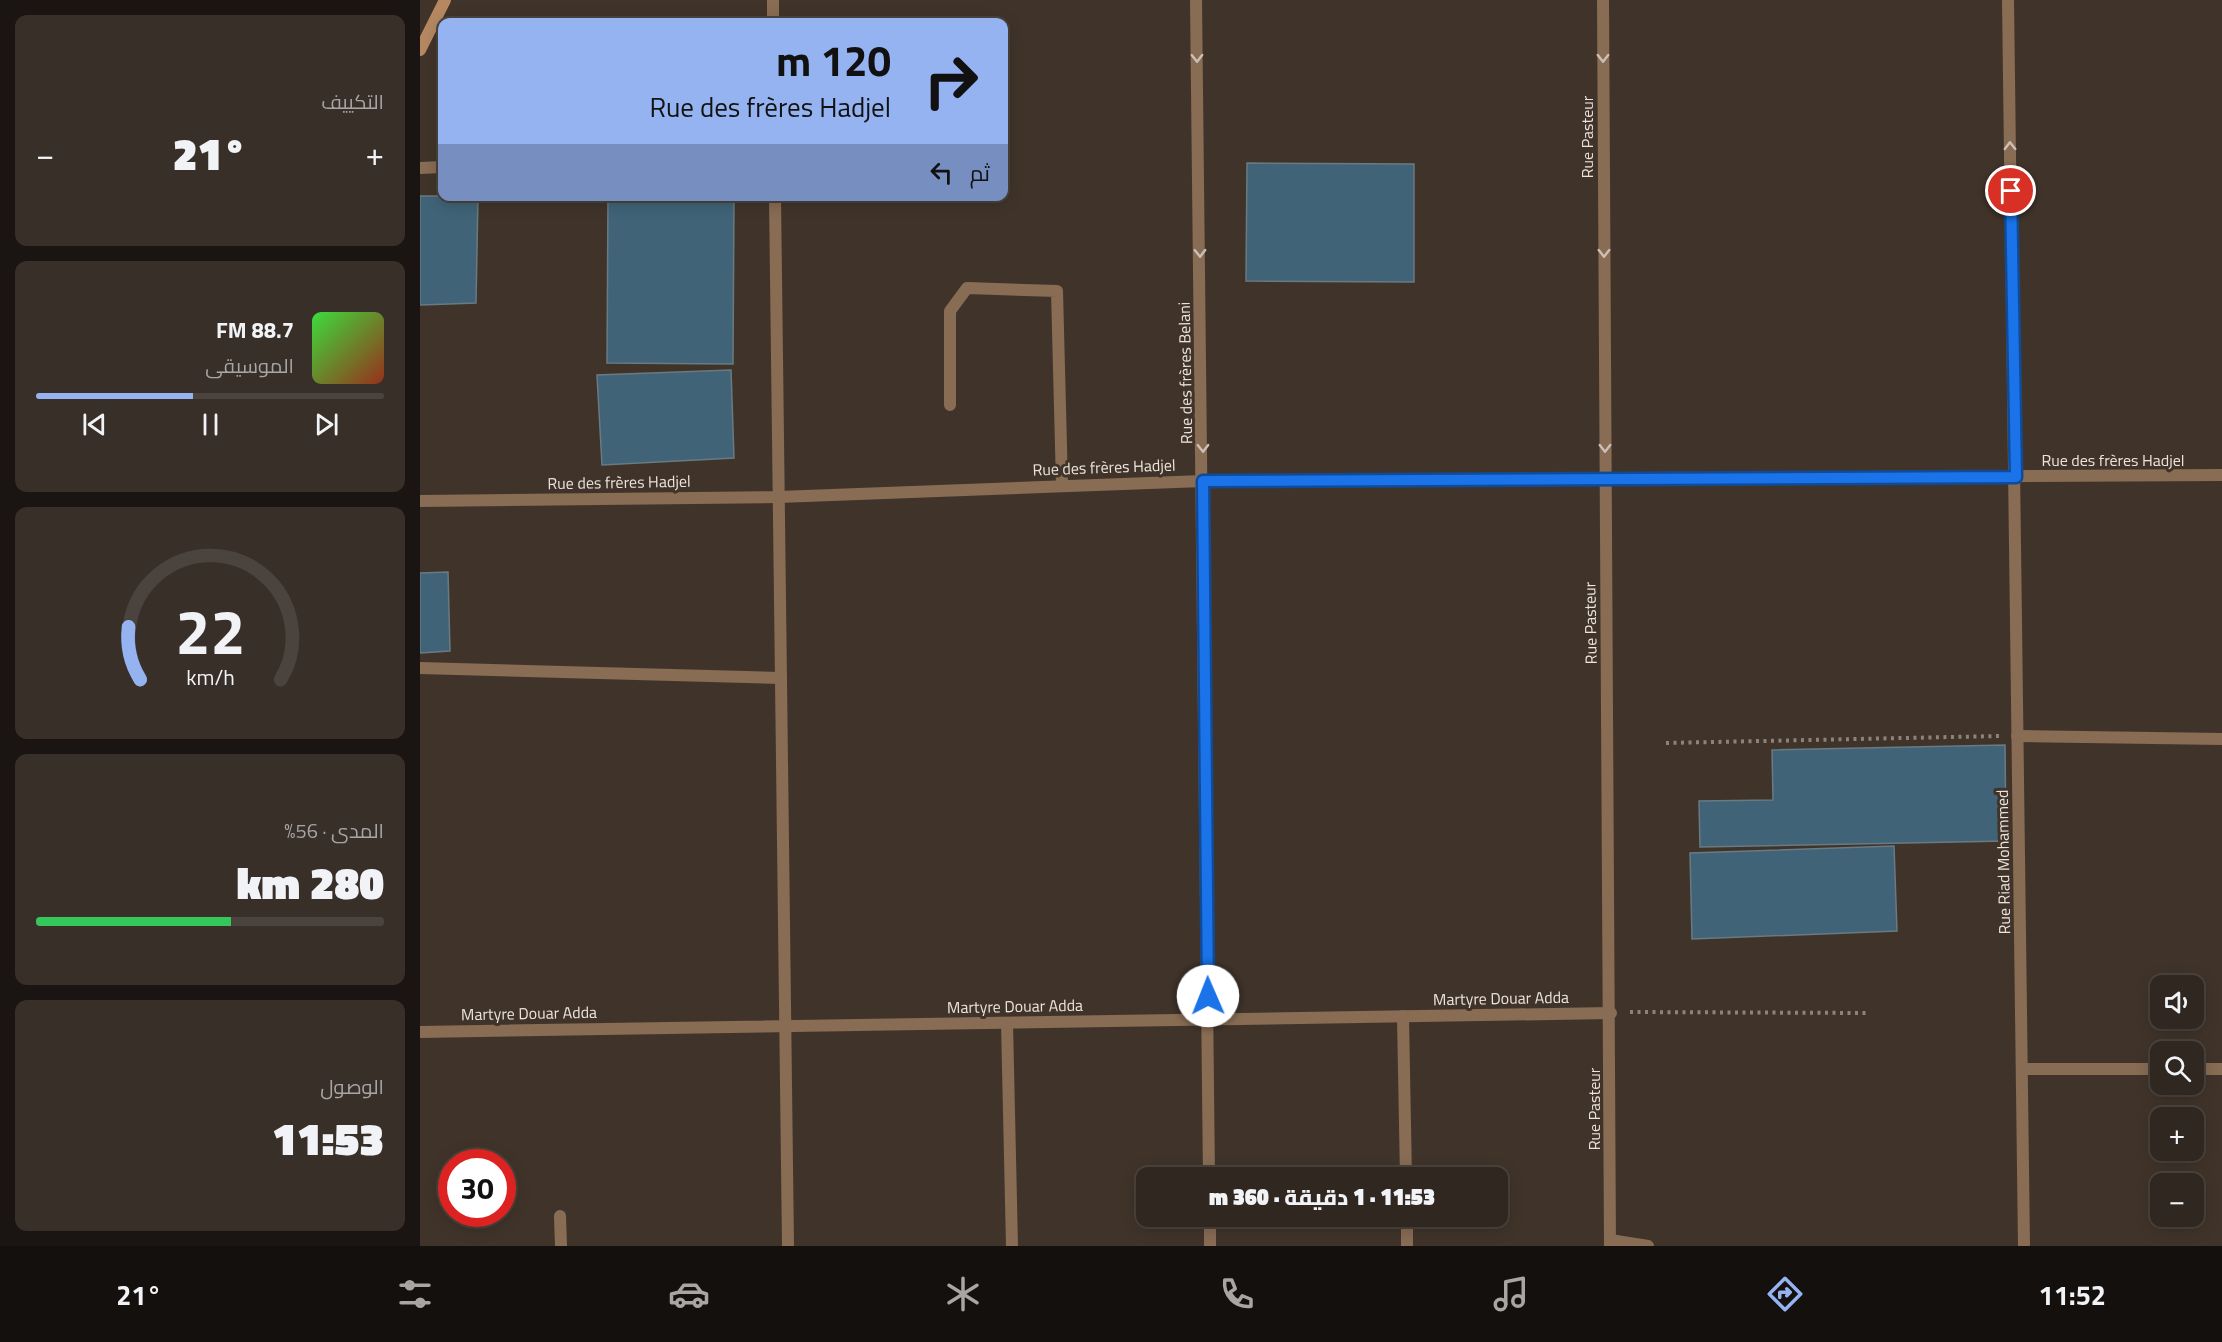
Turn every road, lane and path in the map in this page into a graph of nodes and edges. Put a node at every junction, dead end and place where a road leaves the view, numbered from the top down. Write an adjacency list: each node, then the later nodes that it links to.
1 (445, 0): 7 (street)
2 (773, 0): 6 (street)
3 (1196, 0): 15 (street, Rue des frères Belani, one-way to 15)
4 (1603, 0): 14 (street, Rue Pasteur, one-way to 14)
5 (2008, 0): 13 (street, Rue Riad Mohammed, one-way to 5)
6 (773, 18)
7 (420, 50)
8 (438, 167): 9 (street)
9 (420, 168)
10 (775, 201): 17 (street)
11 (950, 405): 16 (street)
12 (2222, 475): 13 (street, Rue des frères Hadjel)
13 (2016, 477): 14 (street, Rue des frères Hadjel); 21 (street, Rue Riad Mohammed)
14 (1605, 480): 15 (street, Rue des frères Hadjel); 24 (street, Rue Pasteur)
15 (1203, 481): 16 (street, Rue des frères Hadjel); 27 (street, Rue des frères Belani)
16 (1062, 484): 17 (street, Rue des frères Hadjel)
17 (779, 497): 18 (street, Rue des frères Hadjel); 20 (street)
18 (420, 501)
19 (420, 668): 20 (street)
20 (781, 678): 29 (street)
21 (2017, 736): 22 (street); 23 (path); 31 (street, Rue Riad Mohammed)
22 (2222, 740)
23 (1666, 743)
24 (1611, 1013): 25 (path); 26 (street, Martyre Douar Adda); 40 (street, Rue Pasteur)
25 (1866, 1013)
26 (1403, 1016): 27 (street, Martyre Douar Adda); 36 (street)
27 (1208, 1019): 28 (street, Martyre Douar Adda); 35 (street, Rue des frères Belani)
28 (1007, 1023): 29 (street, Martyre Douar Adda); 43 (street)
29 (785, 1026): 30 (street, Martyre Douar Adda); 42 (street)
30 (420, 1032)
31 (2023, 1069): 32 (street); 47 (street, Rue Riad Mohammed)
32 (2150, 1069)
33 (2204, 1069): 34 (street)
34 (2222, 1069)
35 (1209, 1167)
36 (1406, 1167)
37 (560, 1216): 41 (street)
38 (1210, 1227): 44 (street)
39 (1407, 1227): 45 (street)
40 (1610, 1243): 46 (street)
41 (561, 1246)
42 (788, 1246)
43 (1012, 1246)
44 (1210, 1246)
45 (1407, 1246)
46 (1648, 1246)
47 (2024, 1246)

